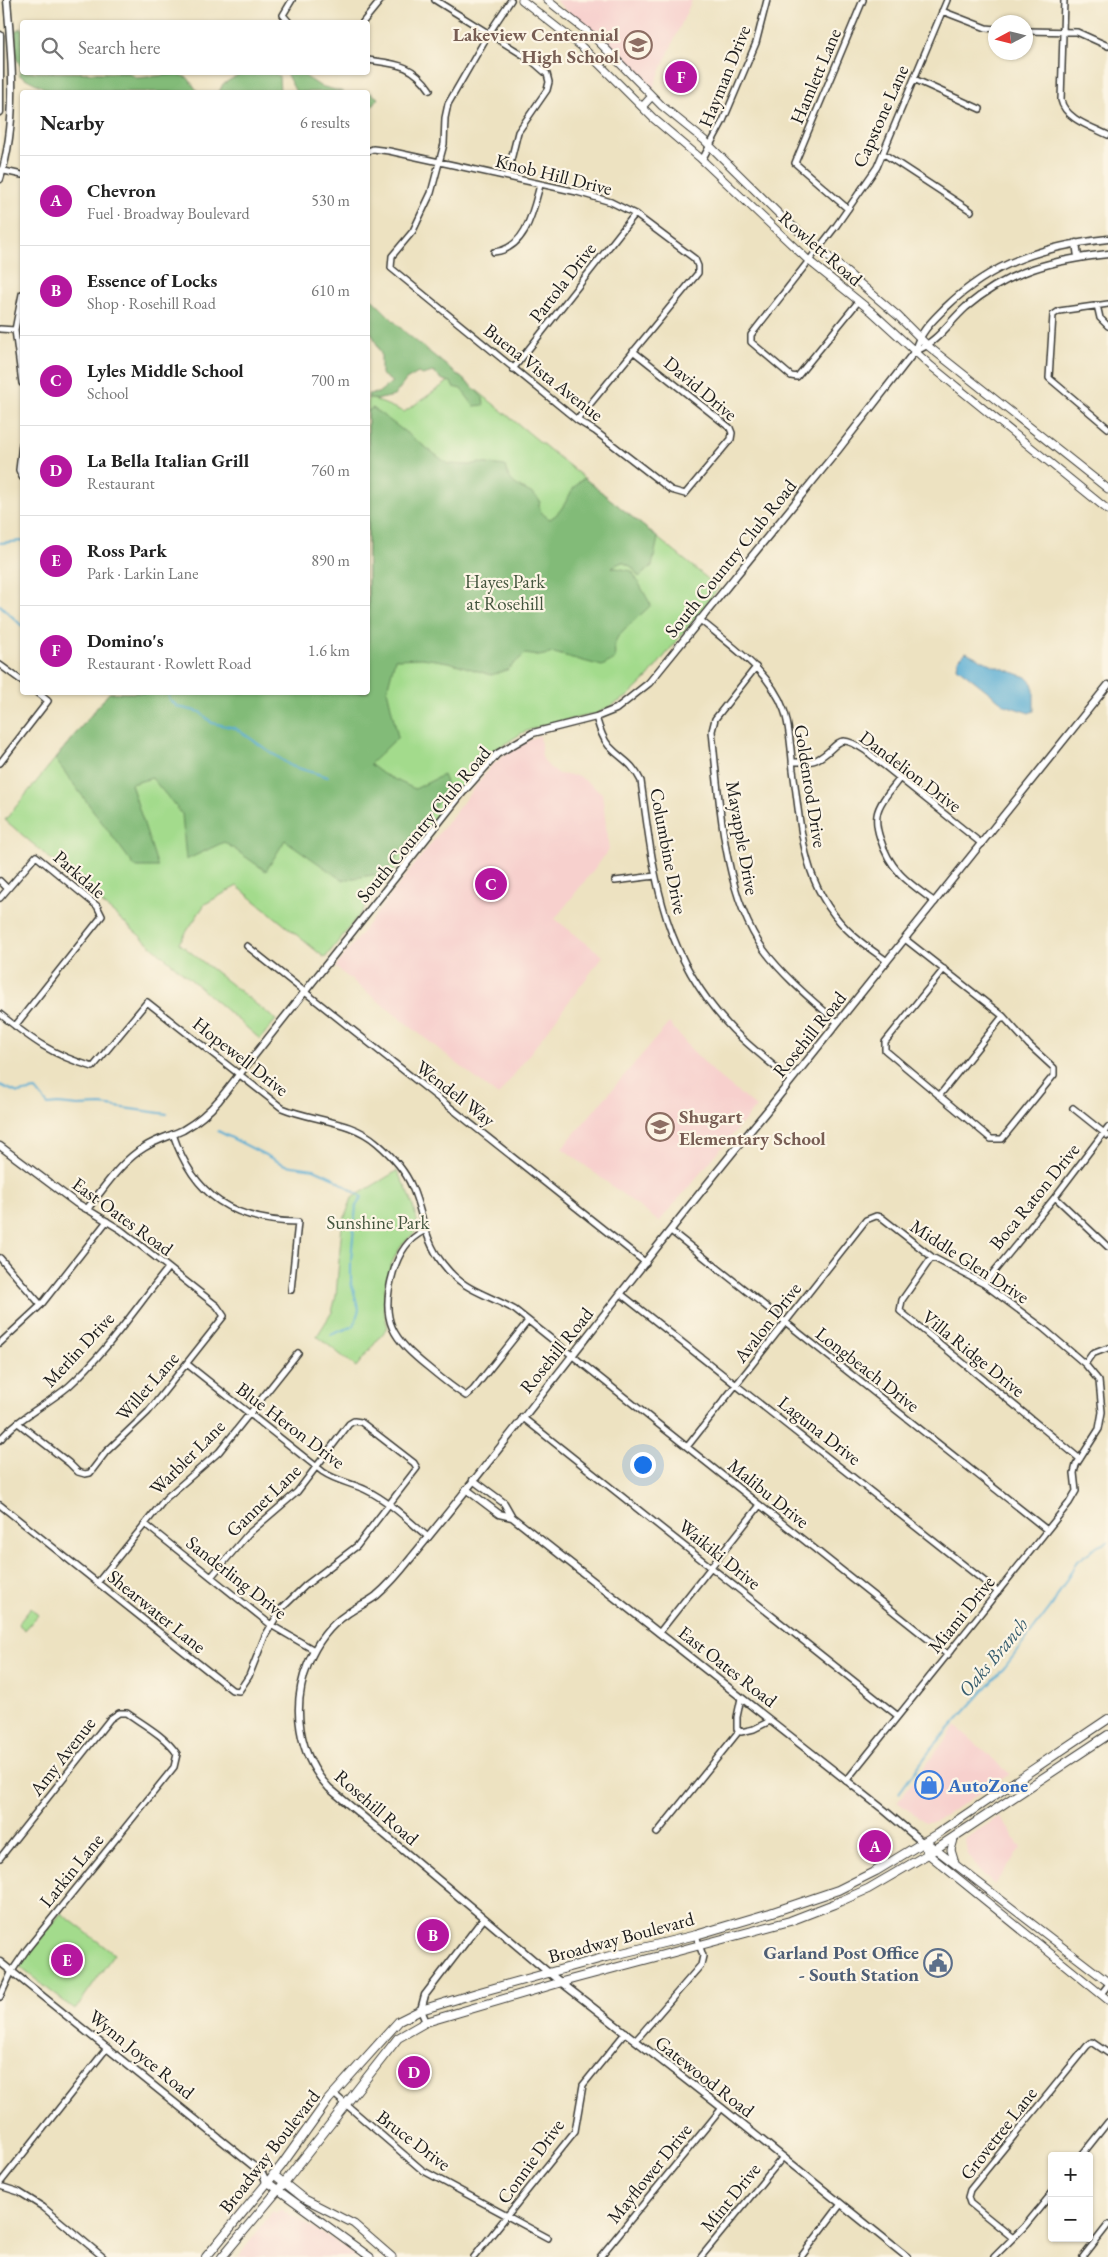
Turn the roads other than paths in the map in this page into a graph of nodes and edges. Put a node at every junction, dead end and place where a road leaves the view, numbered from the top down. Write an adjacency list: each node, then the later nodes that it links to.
1 (7, 0): 36 (street)
2 (292, 0): 13 (street)
3 (381, 0): 14 (street)
4 (435, 0): 18 (street)
5 (511, 0): 18 (street)
6 (522, 0): 22 (main road, Rowlett Road)
7 (547, 0): 20 (main road, Rowlett Road)
8 (767, 0): 31 (street, Hayman Drive)
9 (862, 0): 41 (street, Hamlett Lane)
10 (947, 0): 12 (street, Capstone Lane)
11 (1064, 0): 17 (street)
12 (942, 11): 15 (street); 24 (street, Capstone Lane)
13 (287, 20)
14 (365, 20)
15 (988, 28)
16 (1033, 31): 17 (street)
17 (1063, 32): 21 (street); 30 (street)
18 (489, 33): 35 (street); 38 (street)
19 (0, 35): 29 (street)
20 (597, 40): 22 (main road); 26 (main road, Rowlett Road)
21 (1108, 46)
22 (590, 54): 27 (main road, Rowlett Road)
23 (370, 60): 25 (street)
24 (914, 79): 28 (street); 33 (street, Capstone Lane)
25 (430, 90)
26 (652, 96): 27 (main road); 31 (main road, Rowlett Road)
27 (642, 108): 34 (main road, Rowlett Road)
28 (980, 109)
29 (0, 112)
30 (1108, 135)
31 (711, 147): 34 (street, Hayman Drive); 46 (main road, Rowlett Road)
32 (370, 151): 35 (street, Knob Hill Drive)
33 (884, 154): 41 (street, Capstone Lane); 42 (street)
34 (702, 160): 50 (main road, Rowlett Road)
35 (440, 161): 38 (street, Knob Hill Drive); 63 (street, Buena Vista Avenue)
36 (1, 170): 37 (street); 39 (street)
37 (20, 175)
38 (507, 176): 40 (street, Knob Hill Drive)
39 (0, 179)
40 (540, 185): 43 (street, Knob Hill Drive); 47 (street)
41 (848, 209): 46 (street, Capstone Lane)
42 (971, 211)
43 (635, 214): 60 (street, Knob Hill Drive); 63 (street, Partola Drive)
44 (1108, 239): 45 (street)
45 (1076, 243): 49 (street); 58 (street)
46 (818, 249): 50 (street, Capstone Lane); 58 (main road, Rowlett Road)
47 (494, 252)
48 (1108, 254): 49 (street)
49 (1078, 257): 59 (street)
50 (808, 260): 51 (main road, Rowlett Road); 51 (street, Capstone Lane)
51 (858, 302): 61 (main road, Rowlett Road)
52 (20, 304): 57 (street)
53 (1108, 304): 54 (street)
54 (1097, 305): 55 (street); 65 (street)
55 (1108, 326)
56 (0, 329): 57 (street)
57 (15, 330): 62 (street)
58 (918, 337): 59 (main road, Rowlett Road); 61 (street, South Country Club Road)
59 (928, 346): 61 (street); 66 (main road, Rowlett Road)
60 (633, 351): 64 (street, Knob Hill Drive); 67 (street, David Drive)
61 (915, 351): 68 (main road, Rowlett Road); 69 (street, South Country Club Road)
62 (20, 368)
63 (513, 369): 64 (street, Buena Vista Avenue)
64 (578, 420): 67 (street, Buena Vista Avenue)
65 (1108, 428)
66 (1108, 489)
67 (680, 494)
68 (1108, 510)
69 (699, 620): 71 (street, Goldenrod Drive); 75 (street, South Country Club Road)
70 (0, 665): 72 (street)
71 (756, 667): 76 (street, Goldenrod Drive); 93 (street, Mayapple Drive)
72 (20, 680)
73 (1108, 685): 79 (street, Rosehill Road)
74 (40, 695): 77 (street)
75 (596, 717): 80 (street, Columbine Drive); 90 (street, South Country Club Road)
76 (792, 762): 78 (street, Dandelion Drive); 88 (street, Goldenrod Drive)
77 (0, 763)
78 (900, 778): 79 (street, Dandelion Drive); 85 (street)
79 (982, 844): 85 (street, Rosehill Road)
80 (656, 876): 82 (street); 96 (street, Columbine Drive)
81 (0, 880): 83 (street)
82 (615, 881)
83 (7, 888): 84 (street); 94 (street, Parkdale)
84 (0, 898)
85 (935, 902): 86 (street, Rosehill Road)
86 (905, 939): 88 (street, Rosehill Road); 89 (street)
87 (247, 946): 90 (street, Wendell Way)
88 (887, 961): 93 (street, Rosehill Road)
89 (944, 970): 92 (street); 97 (street)
90 (304, 992): 95 (street, South Country Club Road); 112 (street, Wendell Way)
91 (0, 1014): 94 (street)
92 (1004, 1016): 97 (street); 97 (street)
93 (838, 1022): 96 (street, Rosehill Road)
94 (15, 1026): 95 (street, Hopewell Drive)
95 (239, 1075): 100 (street, South Country Club Road); 107 (street, Hopewell Drive)
96 (791, 1080): 108 (street, Rosehill Road)
97 (939, 1096)
98 (1073, 1108): 101 (street)
99 (1108, 1127): 101 (street, Boca Raton Drive)
100 (173, 1134): 104 (street, South Country Club Road); 115 (street)
101 (1106, 1134): 103 (street, Boca Raton Drive)
102 (1, 1148): 104 (street, East Oates Road)
103 (1055, 1197): 109 (street); 114 (street, Boca Raton Drive)
104 (87, 1209): 106 (street, East Oates Road)
105 (870, 1218): 110 (street, Middle Glen Drive); 120 (street, Avalon Drive)
106 (107, 1221): 113 (street, East Oates Road); 117 (street)
107 (424, 1231): 119 (street, Hopewell Drive); 119 (street)
108 (671, 1231): 112 (street, Rosehill Road); 120 (street, Longbeach Drive)
109 (1108, 1247)
110 (932, 1257): 114 (street, Middle Glen Drive); 133 (street, Villa Ridge Drive)
111 (0, 1258): 117 (street)
112 (646, 1263): 116 (street, Rosehill Road)
113 (168, 1268): 118 (street, East Oates Road); 130 (street, Merlin Drive)
114 (984, 1284): 126 (street, Middle Glen Drive)
115 (291, 1290)
116 (621, 1294): 124 (street, Rosehill Road); 127 (street, Laguna Drive)
117 (41, 1305): 121 (street)
118 (224, 1316): 125 (street, Willet Lane)
119 (528, 1321): 124 (street, Hopewell Drive)
120 (785, 1323): 127 (street, Avalon Drive); 142 (street, Longbeach Drive)
121 (0, 1343)
122 (1108, 1348): 126 (street)
123 (298, 1353): 128 (street, Warbler Lane)
124 (572, 1356): 129 (street, Rosehill Road); 132 (street, Malibu Drive)
125 (187, 1364): 128 (street, Blue Heron Drive); 130 (street, Willet Lane)
126 (1085, 1364): 133 (street, Middle Glen Drive)
127 (737, 1384): 132 (street, Avalon Drive); 147 (street, Laguna Drive)
128 (250, 1413): 134 (street, Blue Heron Drive); 141 (street, Warbler Lane)
129 (522, 1417): 135 (street, Rosehill Road); 144 (street, Waikiki Drive)
130 (18, 1423): 131 (street, Merlin Drive)
131 (0, 1440)
132 (687, 1447): 137 (street, Malibu Drive)
133 (1080, 1459): 142 (street, Miami Drive)
134 (317, 1467): 139 (street, Blue Heron Drive); 139 (street, Gannet Lane); 145 (street, Gannet Lane)
135 (473, 1480): 136 (street, Rosehill Road); 140 (street, East Oates Road)
136 (466, 1489): 140 (street, East Oates Road); 143 (street, Rosehill Road)
137 (760, 1504): 144 (street); 151 (street, Malibu Drive)
138 (0, 1505): 146 (street, Shearwater Lane)
139 (388, 1505): 143 (street, Blue Heron Drive); 148 (street)
140 (512, 1516): 149 (street, East Oates Road)
141 (145, 1524): 145 (street, Sanderling Drive); 146 (street, Warbler Lane)
142 (1047, 1530): 147 (street, Miami Drive)
143 (428, 1537): 150 (street, Rosehill Road)
144 (711, 1566): 149 (street); 153 (street, Waikiki Drive)
145 (211, 1577): 148 (street, Sanderling Drive)
146 (98, 1582): 148 (street, Shearwater Lane)
147 (998, 1592): 151 (street, Miami Drive)
148 (271, 1625): 150 (street, Sanderling Drive)
149 (659, 1633): 152 (street, East Oates Road)
150 (314, 1650): 168 (street, Rosehill Road)
151 (948, 1655): 153 (street, Miami Drive)
152 (741, 1698): 156 (street, East Oates Road); 157 (street)
153 (898, 1716): 159 (street, Miami Drive)
154 (110, 1719): 165 (street, Amy Avenue); 173 (street, Larkin Lane)
155 (1108, 1719): 162 (main road, Broadway Boulevard)
156 (770, 1721): 157 (street); 159 (street, East Oates Road)
157 (739, 1730): 160 (street)
158 (1108, 1735): 161 (main road, Broadway Boulevard)
159 (846, 1781): 162 (street, East Oates Road)
160 (657, 1833)
161 (955, 1836): 163 (main road, Broadway Boulevard); 166 (main road)
162 (922, 1842): 163 (main road, East Oates Road); 164 (main road, East Oates Road); 170 (main road, Broadway Boulevard)
163 (935, 1849): 164 (main road, Broadway Boulevard); 166 (main road, East Oates Road)
164 (928, 1854): 169 (main road, East Oates Road); 171 (main road, Broadway Boulevard)
165 (0, 1858)
166 (956, 1866): 167 (main road, East Oates Road)
167 (1020, 1916): 169 (main road); 176 (main road, East Oates Road)
168 (484, 1918): 174 (street, Gatewood Road); 180 (street)
169 (1013, 1924): 177 (main road, East Oates Road)
170 (696, 1935): 171 (street); 174 (main road, Broadway Boulevard)
171 (701, 1945): 175 (main road, Broadway Boulevard); 183 (street)
172 (0, 1962): 173 (street, Wynn Joyce Road)
173 (12, 1971): 178 (street, Larkin Lane); 184 (street, Wynn Joyce Road)
174 (549, 1973): 175 (street, Gatewood Road); 180 (main road, Broadway Boulevard)
175 (562, 1982): 181 (main road, Broadway Boulevard); 182 (street, Gatewood Road)
176 (1108, 1983): 177 (street)
177 (1101, 1994): 179 (main road, East Oates Road)
178 (0, 1997)
179 (1108, 2000)
180 (421, 2010): 181 (street); 186 (main road, Broadway Boulevard)
181 (426, 2022): 187 (main road, Broadway Boulevard)
182 (626, 2032): 183 (street, Gatewood Road); 200 (street, Connie Drive)
183 (636, 2040): 188 (street, Gatewood Road)
184 (107, 2048): 192 (street, Wynn Joyce Road); 196 (street)
185 (1108, 2053): 204 (street, Grovetree Lane)
186 (334, 2094): 187 (street, Bruce Drive); 193 (main road, Broadway Boulevard)
187 (344, 2104): 195 (main road, Broadway Boulevard); 200 (street, Bruce Drive)
188 (722, 2108): 191 (street, Gatewood Road); 214 (street, Mayflower Drive)
189 (1108, 2122): 190 (street)
190 (1084, 2152)
191 (783, 2157): 199 (street, Gatewood Road); 215 (street, Mint Drive)
192 (262, 2173): 193 (street); 194 (street, Wynn Joyce Road)
193 (273, 2174): 194 (main road, Broadway Boulevard); 195 (main road)
194 (266, 2181): 197 (main road, Wynn Joyce Road); 202 (main road, Broadway Boulevard)
195 (284, 2183): 197 (main road, Broadway Boulevard); 205 (main road)
196 (0, 2184): 208 (street)
197 (277, 2190): 206 (main road, Broadway Boulevard); 207 (main road, Wynn Joyce Road)
198 (1049, 2197): 204 (street)
199 (842, 2204): 216 (street); 217 (street, Gatewood Road)
200 (507, 2217): 203 (street, Connie Drive); 213 (street)
201 (1108, 2225): 219 (street)
202 (222, 2237): 206 (main road); 209 (main road, Broadway Boulevard)
203 (548, 2238)
204 (1013, 2238): 218 (street)
205 (371, 2239): 207 (main road); 212 (main road)
206 (232, 2244): 210 (main road, Broadway Boulevard)
207 (361, 2249): 211 (main road, Wynn Joyce Road)
208 (103, 2257)
209 (206, 2257)
210 (222, 2257)
211 (370, 2257)
212 (392, 2257)
213 (474, 2257)
214 (600, 2257)
215 (701, 2257)
216 (801, 2257)
217 (907, 2257)
218 (994, 2257)
219 (1082, 2257)

